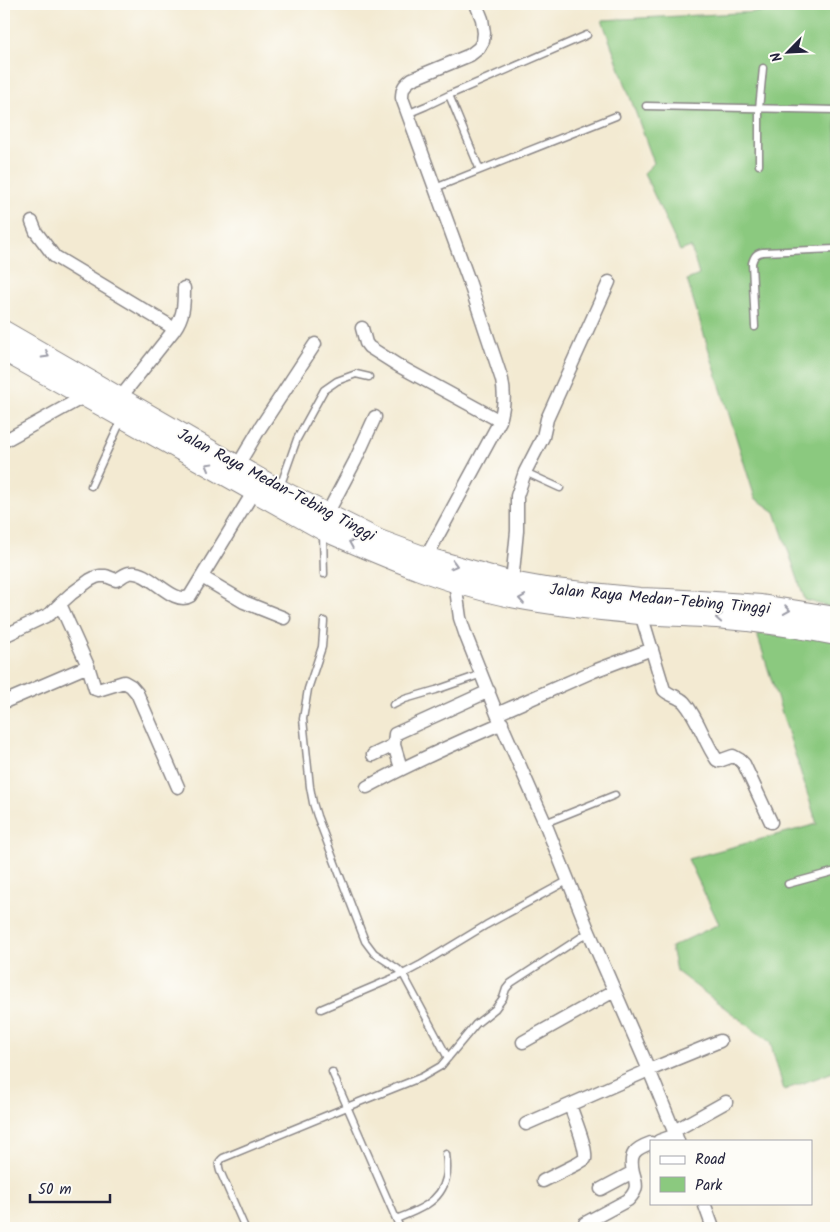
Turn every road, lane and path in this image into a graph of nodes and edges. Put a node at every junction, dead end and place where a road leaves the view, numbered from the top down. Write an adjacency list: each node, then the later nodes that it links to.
1 (476, 4): 8 (street)
2 (587, 35): 4 (lane)
3 (763, 68): 6 (lane)
4 (449, 96): 8 (lane); 11 (lane)
5 (646, 106): 6 (lane)
6 (759, 109): 7 (lane); 10 (lane)
7 (836, 110)
8 (407, 114): 12 (street)
9 (616, 116): 11 (lane)
10 (759, 165)
11 (480, 170): 12 (lane)
12 (435, 188): 27 (street)
13 (32, 222): 19 (street)
14 (836, 249): 18 (lane)
15 (610, 282): 30 (street)
16 (184, 288): 19 (street)
17 (362, 328): 27 (street)
18 (755, 328)
19 (174, 330): 25 (street)
20 (4, 331): 25 (highway, Jalan Raya Medan-Tebing Tinggi, one-way to 25)
21 (315, 344): 29 (street)
22 (4, 351): 24 (highway, Jalan Raya Medan-Tebing Tinggi)
23 (369, 377): 33 (lane)
24 (85, 396): 25 (highway, Jalan Raya Medan-Tebing Tinggi); 28 (street)
25 (122, 408): 29 (highway, Jalan Raya Medan-Tebing Tinggi); 31 (lane); 34 (highway, Jalan Raya Medan-Tebing Tinggi, one-way to 25)
26 (375, 417): 35 (street)
27 (500, 420): 36 (street)
28 (4, 441)
29 (238, 466): 33 (highway, Jalan Raya Medan-Tebing Tinggi)
30 (525, 472): 32 (lane); 40 (street)
31 (91, 486)
32 (560, 488)
33 (279, 489): 35 (highway, Jalan Raya Medan-Tebing Tinggi)
34 (254, 491): 35 (highway, Jalan Raya Medan-Tebing Tinggi); 38 (street)
35 (325, 522): 36 (highway, Jalan Raya Medan-Tebing Tinggi); 37 (lane)
36 (423, 564): 39 (highway, Jalan Raya Medan-Tebing Tinggi); 40 (highway, Jalan Raya Medan-Tebing Tinggi, one-way to 40)
37 (324, 574)
38 (202, 578): 41 (street); 44 (street)
39 (455, 582): 42 (highway, Jalan Raya Medan-Tebing Tinggi, one-way to 39); 50 (street)
40 (512, 582): 43 (highway, Jalan Raya Medan-Tebing Tinggi, one-way to 43)
41 (60, 604): 47 (street); 49 (street)
42 (641, 614): 46 (highway, Jalan Raya Medan-Tebing Tinggi, one-way to 42); 48 (street)
43 (836, 617)
44 (284, 618)
45 (324, 621): 67 (lane)
46 (836, 635)
47 (4, 636)
48 (652, 649): 54 (street); 61 (street)
49 (88, 666): 52 (street); 58 (street)
50 (482, 674): 51 (street); 53 (lane)
51 (488, 691): 54 (street); 55 (street)
52 (4, 702)
53 (393, 705)
54 (500, 719): 57 (street); 62 (street)
55 (394, 745): 56 (street); 57 (street)
56 (373, 754)
57 (402, 768): 59 (street)
58 (178, 787)
59 (367, 787)
60 (615, 795): 62 (lane)
61 (772, 822)
62 (545, 823): 64 (street)
63 (836, 872): 65 (lane)
64 (569, 880): 66 (street); 67 (lane)
65 (788, 884)
66 (589, 932): 68 (street); 72 (lane)
67 (403, 974): 69 (lane); 72 (lane)
68 (614, 991): 71 (street); 73 (street)
69 (321, 1009)
70 (720, 1041): 73 (street)
71 (523, 1042)
72 (448, 1058): 77 (lane)
73 (649, 1070): 76 (street); 79 (street)
74 (332, 1072): 77 (lane)
75 (726, 1102): 79 (street)
76 (570, 1105): 78 (street); 84 (street)
77 (347, 1106): 87 (lane); 89 (lane)
78 (526, 1124)
79 (676, 1136): 80 (street)
80 (662, 1140)
81 (650, 1143): 83 (street)
82 (446, 1154): 87 (lane)
83 (634, 1172): 85 (street); 88 (street)
84 (543, 1181)
85 (602, 1190)
86 (704, 1204): 91 (street)
87 (396, 1219): 90 (lane)
88 (585, 1223)
89 (245, 1228)
90 (400, 1228)
91 (713, 1228)

